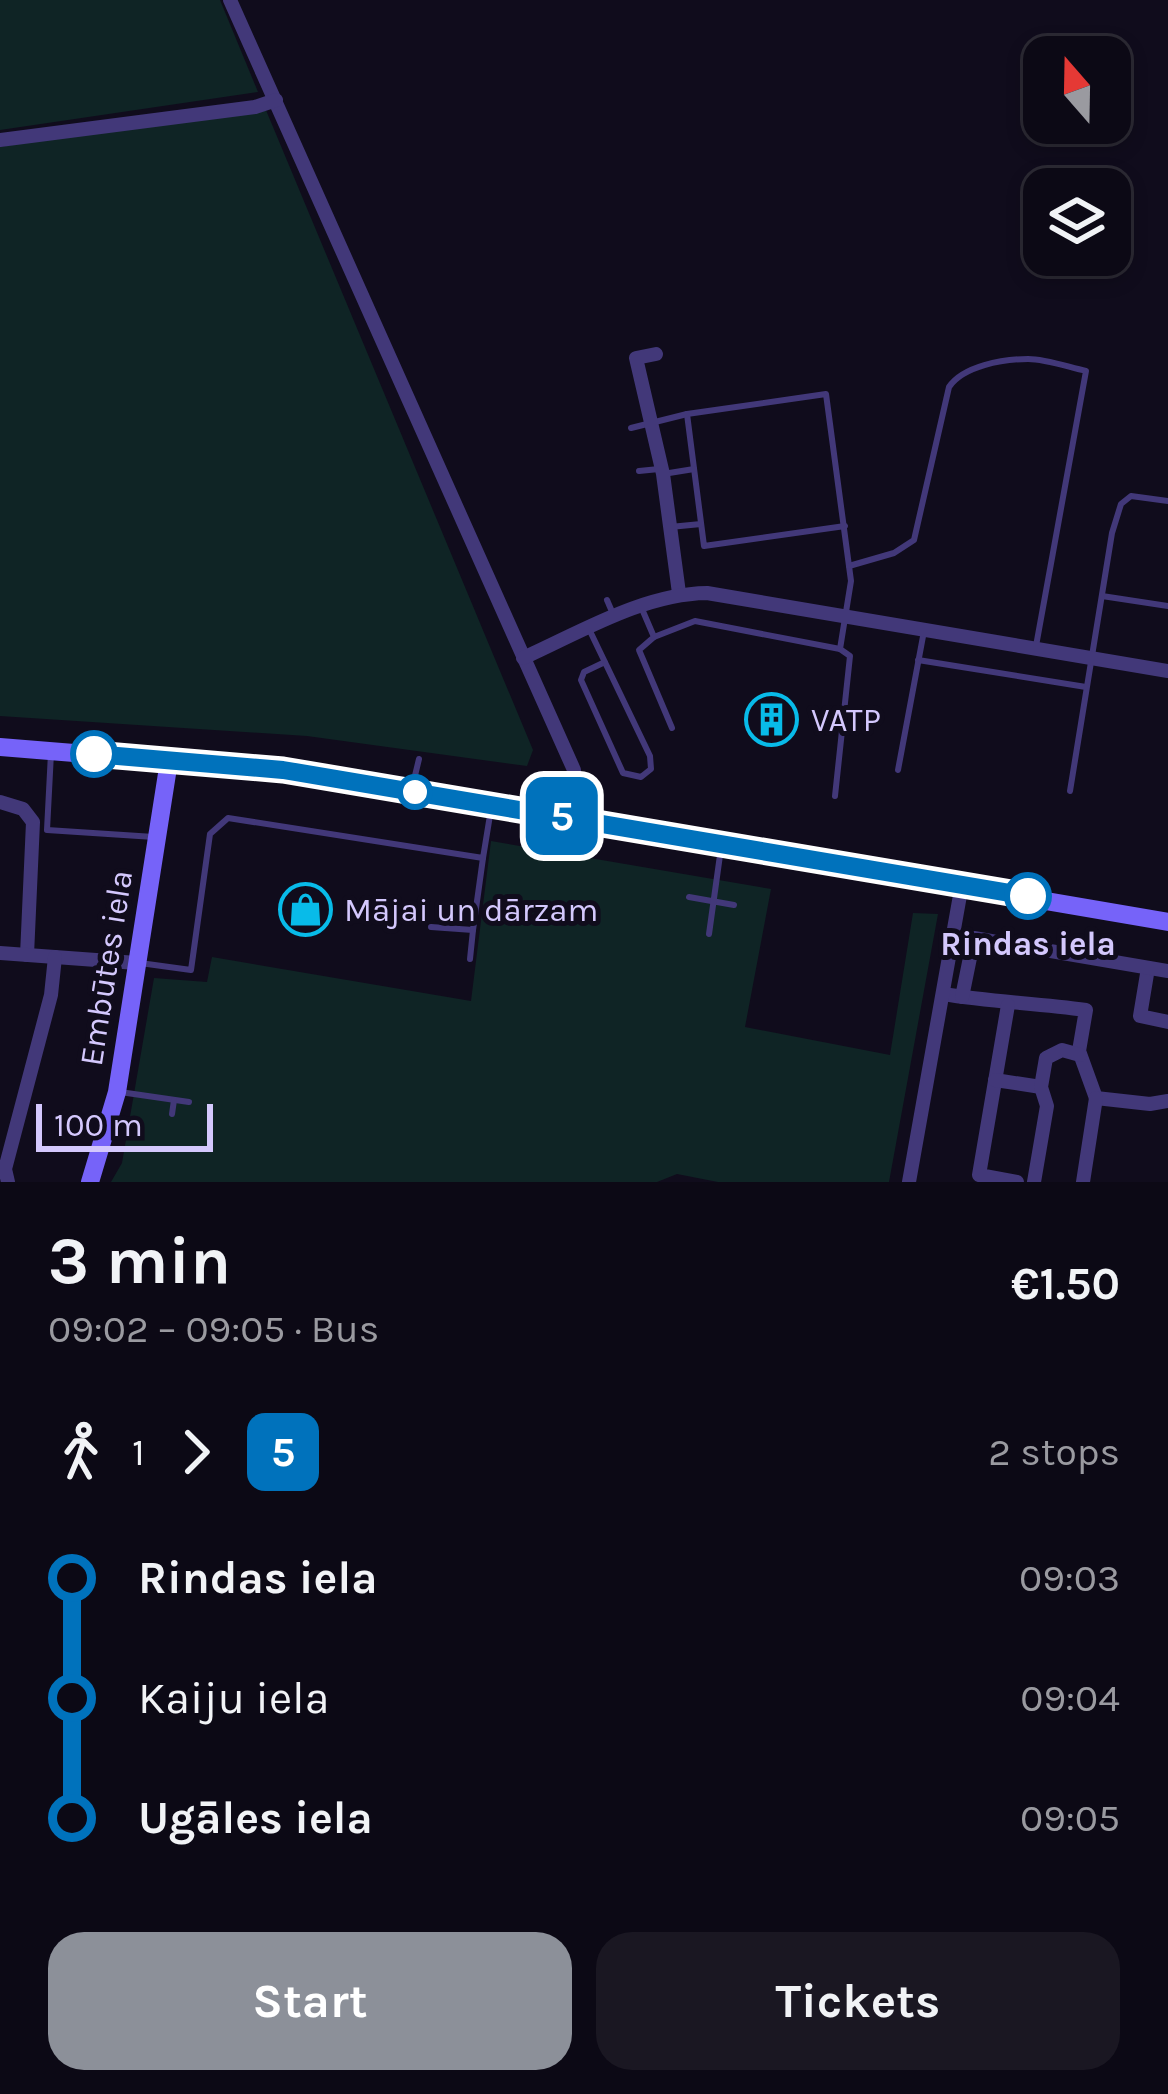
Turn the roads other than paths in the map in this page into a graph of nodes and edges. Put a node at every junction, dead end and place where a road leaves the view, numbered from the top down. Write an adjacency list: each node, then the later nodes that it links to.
1 (230, 0): 2 (street)
2 (276, 100): 3 (street); 28 (street)
3 (0, 140)
4 (656, 354): 6 (street)
5 (687, 414): 6 (lane); 8 (lane); 13 (lane)
6 (651, 422): 7 (lane); 9 (street)
7 (631, 428)
8 (694, 469): 9 (lane); 12 (lane)
9 (662, 471): 10 (lane); 14 (street)
10 (639, 472)
11 (1168, 501): 17 (lane)
12 (701, 524): 13 (lane); 14 (lane)
13 (844, 526): 15 (lane)
14 (670, 527): 16 (street)
15 (849, 566): 22 (lane); 27 (lane)
16 (679, 593): 19 (street); 22 (street)
17 (1102, 596): 20 (lane); 29 (lane)
18 (607, 600): 21 (lane)
19 (641, 606): 21 (street); 25 (lane)
20 (1168, 606)
21 (614, 617): 23 (street)
22 (846, 617): 24 (street); 26 (lane)
23 (589, 628): 28 (street); 31 (lane)
24 (924, 631): 27 (street); 30 (lane)
25 (654, 637): 26 (lane); 34 (lane)
26 (840, 649): 42 (lane)
27 (1036, 650): 29 (street)
28 (523, 658): 45 (street)
29 (1091, 659): 32 (street); 33 (lane)
30 (918, 660): 33 (lane); 39 (lane)
31 (605, 662): 31 (lane)
32 (1168, 671)
33 (1086, 687): 40 (lane)
34 (672, 728)
35 (0, 747): 36 (street)
36 (51, 750): 38 (street); 46 (lane)
37 (419, 759): 41 (lane)
38 (169, 760): 41 (street); 46 (street, Embūtes iela)
39 (898, 770)
40 (1070, 790)
41 (412, 791): 44 (street)
42 (835, 796)
43 (0, 802): 58 (street)
44 (491, 804): 45 (street); 48 (lane)
45 (569, 817): 47 (street)
46 (158, 837): 61 (street, Embūtes iela)
47 (722, 843): 49 (street); 51 (lane)
48 (483, 858): 55 (lane); 61 (lane)
49 (962, 884): 53 (street); 64 (street)
50 (688, 897): 51 (lane)
51 (714, 902): 52 (lane); 56 (lane)
52 (734, 905)
53 (1168, 922)
54 (431, 927): 55 (lane)
55 (473, 930): 60 (lane)
56 (709, 934)
57 (0, 953): 58 (street)
58 (27, 955): 59 (street)
59 (55, 957): 61 (street); 77 (street)
60 (470, 959)
61 (136, 963): 71 (street, Embūtes iela)
62 (1148, 968): 63 (street); 65 (street); 67 (street)
63 (1168, 971)
64 (943, 994): 65 (street); 79 (street)
65 (962, 997): 66 (street)
66 (1008, 1005): 68 (street); 69 (street)
67 (1168, 1022)
68 (1081, 1055): 70 (street); 72 (street)
69 (995, 1080): 70 (street); 80 (street)
70 (1041, 1087): 81 (street)
71 (116, 1092): 73 (lane); 78 (street, Embūtes iela)
72 (1096, 1098): 74 (street); 82 (street)
73 (173, 1100): 75 (lane); 76 (lane)
74 (1168, 1100)
75 (189, 1102)
76 (172, 1114)
77 (4, 1172)
78 (90, 1182)
79 (909, 1182)
80 (1017, 1182)
81 (1034, 1182)
82 (1083, 1182)

